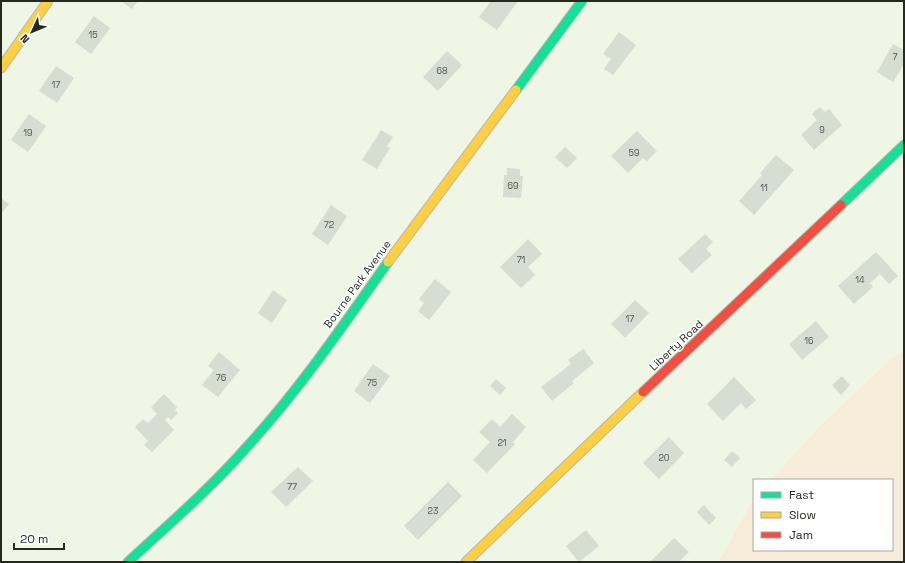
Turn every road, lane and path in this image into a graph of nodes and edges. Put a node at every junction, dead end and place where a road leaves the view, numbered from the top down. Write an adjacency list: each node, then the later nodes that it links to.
1 (48, 1): 3 (street)
2 (582, 1): 5 (street, Bourne Park Avenue)
3 (1, 68)
4 (904, 145): 6 (street, Liberty Road)
5 (128, 562)
6 (466, 562)

